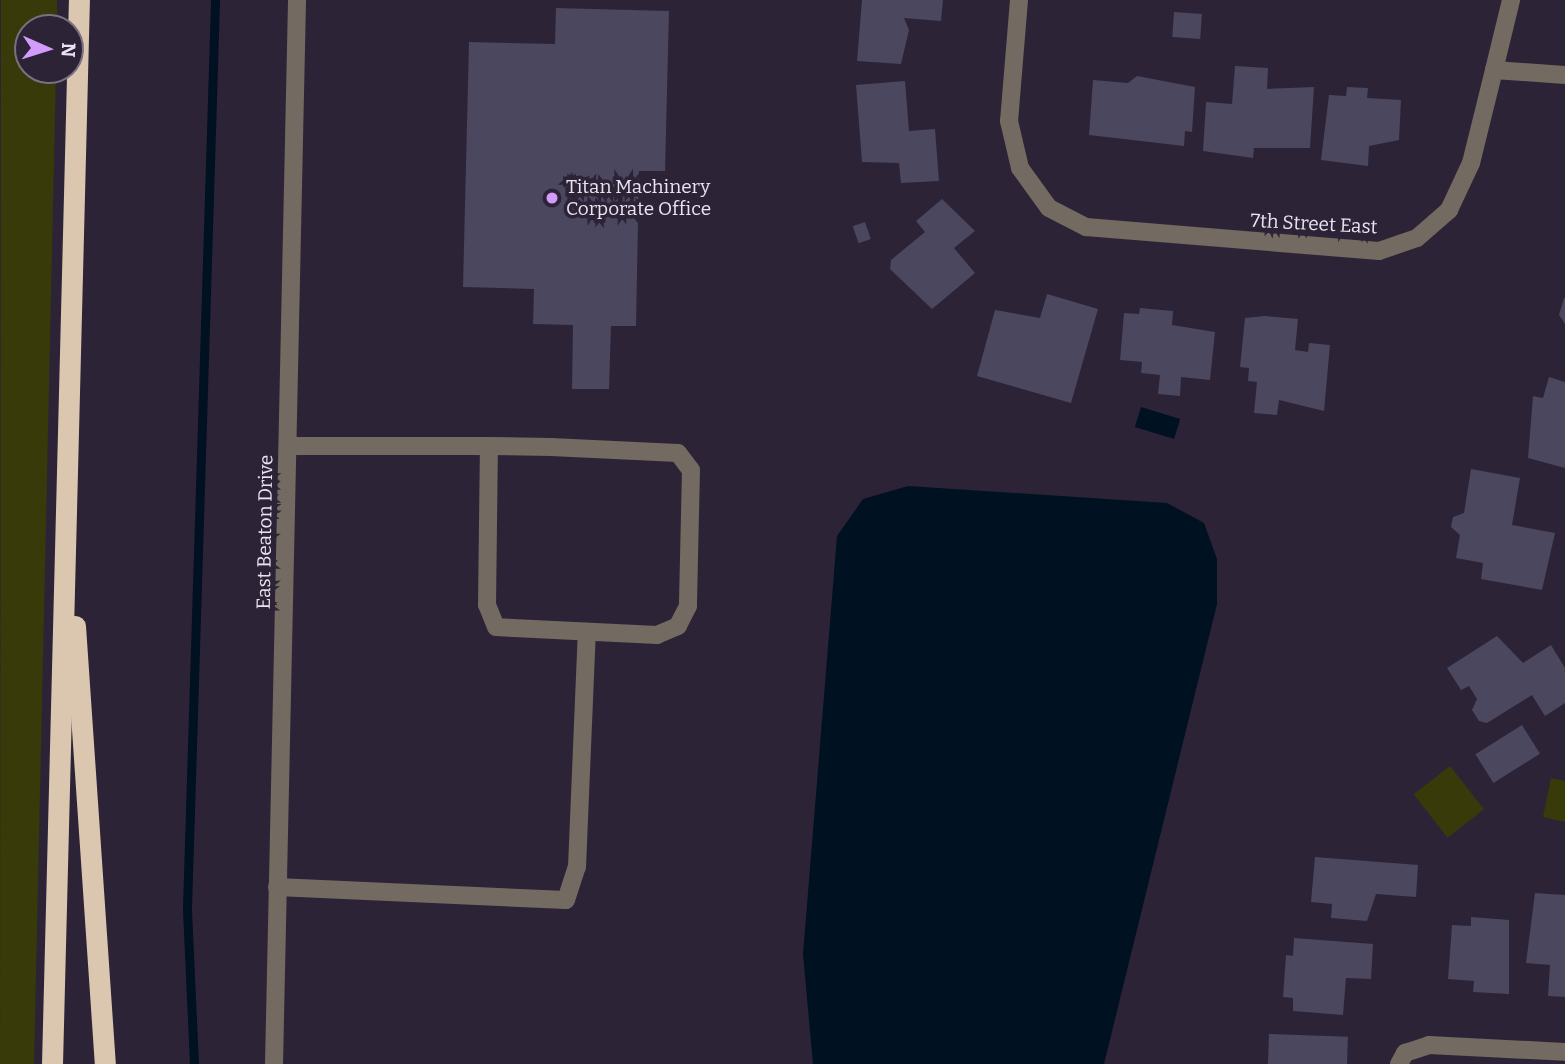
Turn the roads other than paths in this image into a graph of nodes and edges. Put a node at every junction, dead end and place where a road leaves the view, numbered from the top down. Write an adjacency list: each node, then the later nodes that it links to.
1 (79, 0): 9 (highway)
2 (298, 0): 7 (street, East Beaton Drive)
3 (1019, 0): 5 (street, 7th Street East)
4 (1511, 0): 5 (street, 7th Street East)
5 (1494, 70): 6 (street)
6 (1565, 75)
7 (288, 446): 8 (street); 11 (street, East Beaton Drive)
8 (489, 446): 10 (street); 10 (street)
9 (66, 499): 13 (highway); 14 (highway)
10 (587, 633): 11 (street)
11 (277, 887): 15 (street, East Beaton Drive)
12 (1565, 1052): 16 (street)
13 (52, 1064)
14 (105, 1064)
15 (274, 1064)
16 (1399, 1064)

